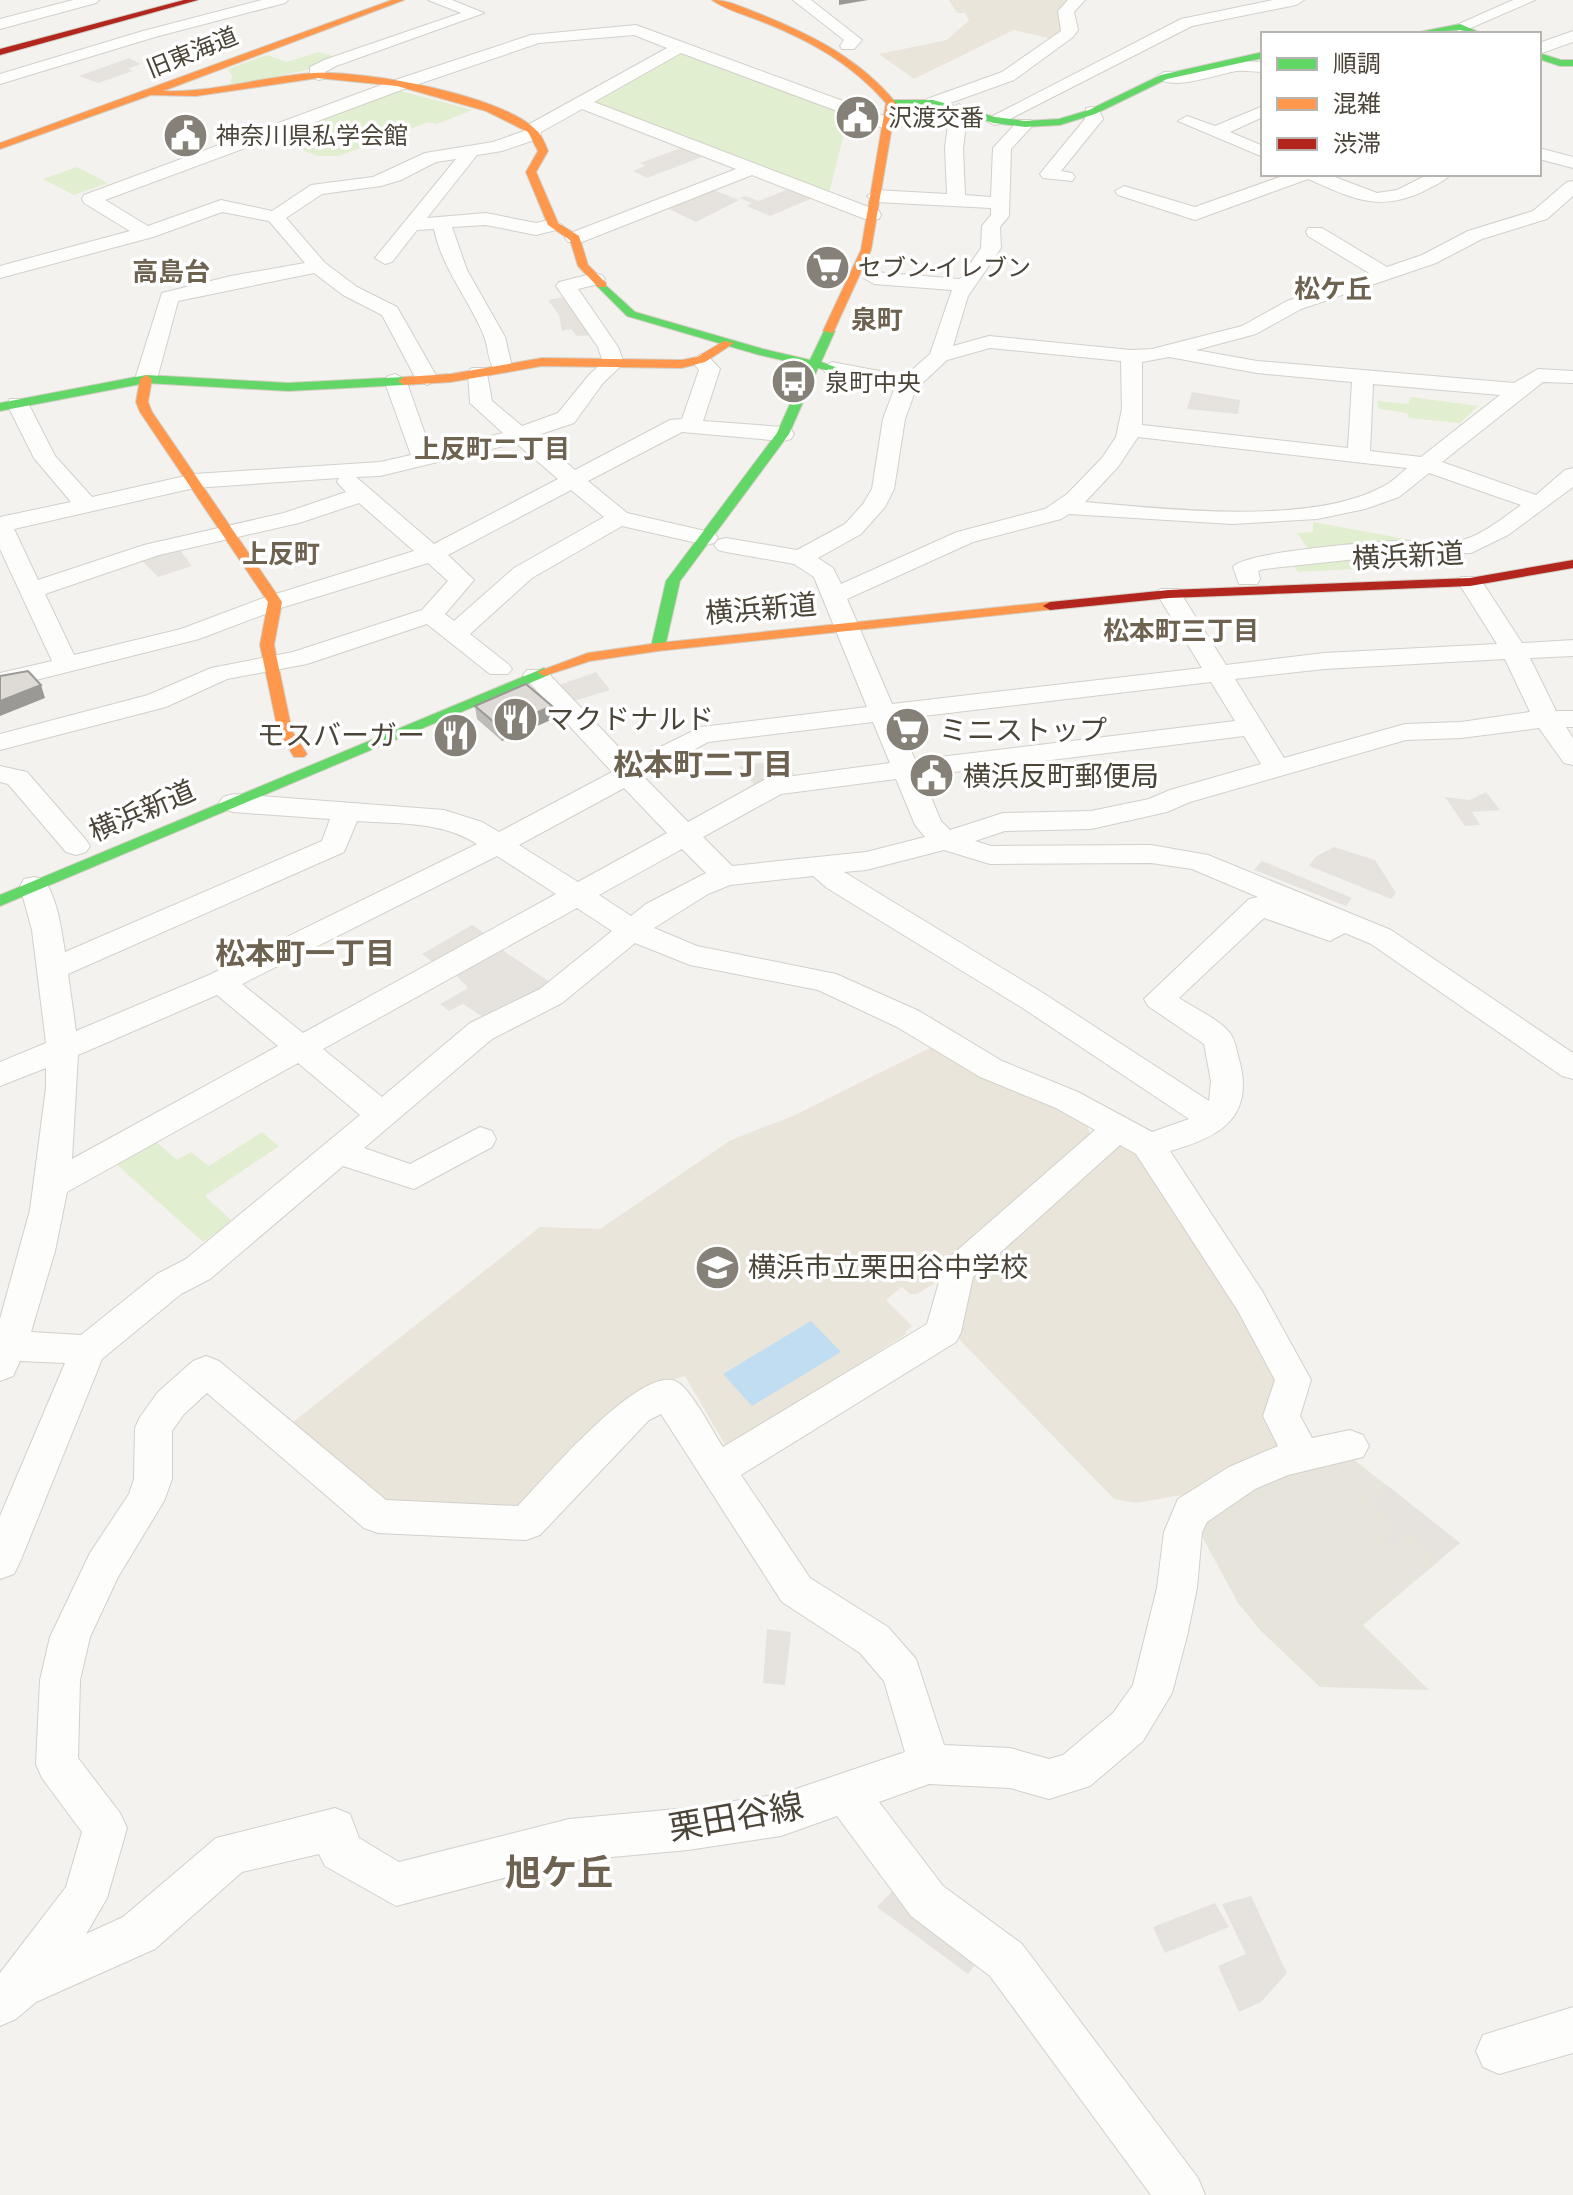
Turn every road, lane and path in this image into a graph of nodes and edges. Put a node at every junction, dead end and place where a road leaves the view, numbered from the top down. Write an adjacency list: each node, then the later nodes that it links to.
1 (38, 0): 14 (street)
2 (91, 0): 14 (street)
3 (171, 0): 15 (main road)
4 (194, 0): 15 (main road)
5 (400, 0): 36 (main road, 旧東海道)
6 (436, 0): 32 (street)
7 (716, 0): 38 (main road)
8 (740, 0): 23 (main road)
9 (801, 0): 23 (street)
10 (1077, 0): 39 (street)
11 (1296, 0): 44 (street)
12 (1527, 0): 19 (street)
13 (270, 1): 21 (street)
14 (55, 9): 16 (street); 17 (street)
15 (116, 18): 17 (main road); 21 (street)
16 (0, 24)
17 (86, 26): 26 (main road)
18 (1416, 26): 19 (main road)
19 (1460, 27): 20 (main road)
20 (1474, 32)
21 (149, 34): 30 (street)
22 (1573, 36): 25 (street)
23 (848, 46): 40 (main road)
24 (680, 47): 35 (street); 37 (street); 46 (street)
25 (1541, 48)
26 (1, 49): 30 (street)
27 (1261, 55): 33 (main road)
28 (1541, 57): 29 (main road)
29 (1573, 63)
30 (41, 67): 34 (street)
31 (1261, 67): 33 (street)
32 (318, 75): 35 (main road); 36 (main road)
33 (1164, 77): 42 (main road)
34 (0, 79)
35 (398, 85): 48 (main road); 70 (street)
36 (154, 93): 50 (main road, 旧東海道)
37 (581, 103): 48 (street); 55 (street)
38 (891, 103): 40 (main road); 46 (main road)
39 (933, 103): 40 (main road); 41 (main road)
40 (912, 109)
41 (959, 109): 44 (main road); 62 (street)
42 (1092, 112): 47 (main road); 59 (street)
43 (1261, 112): 49 (street)
44 (994, 120): 47 (main road)
45 (1187, 121): 49 (street)
46 (889, 124): 64 (main road)
47 (1025, 124): 63 (street)
48 (533, 132): 51 (street); 68 (main road)
49 (1217, 132): 52 (street)
50 (0, 146)
51 (472, 150): 65 (street); 67 (street)
52 (1261, 151)
53 (1541, 154): 54 (street)
54 (1573, 163)
55 (751, 169): 64 (street); 71 (street)
56 (1300, 176): 61 (street)
57 (1317, 176): 58 (street)
58 (1438, 176)
59 (1066, 177)
60 (1573, 186): 75 (street)
61 (1124, 191)
62 (956, 201): 63 (street); 64 (street)
63 (1000, 203): 78 (street)
64 (874, 206): 85 (main road)
65 (275, 217): 70 (street); 73 (street)
66 (442, 223): 67 (street); 68 (street); 86 (street)
67 (410, 225): 72 (street)
68 (553, 225): 71 (main road)
69 (1315, 232): 75 (street)
70 (146, 233): 74 (street)
71 (575, 238): 76 (main road)
72 (385, 258)
73 (318, 267): 90 (street); 91 (street)
74 (0, 272)
75 (1386, 275): 80 (street)
76 (595, 279): 79 (main road); 84 (street)
77 (871, 284): 78 (street); 85 (main road)
78 (966, 285): 81 (street)
79 (728, 343): 83 (main road); 85 (main road)
80 (1166, 351): 82 (street); 88 (street)
81 (940, 356): 82 (street); 93 (street)
82 (1131, 356): 98 (street)
83 (701, 360): 84 (main road); 97 (street)
84 (614, 363): 86 (main road); 100 (street)
85 (823, 366): 93 (street); 95 (main road); 99 (main road)
86 (502, 367): 87 (main road)
87 (479, 372): 91 (main road); 100 (street)
88 (1363, 376): 94 (street); 101 (street)
89 (1573, 377): 94 (street)
90 (146, 379): 92 (main road); 96 (main road); 106 (main road)
91 (427, 379): 92 (main road)
92 (395, 380): 102 (street)
93 (908, 383): 118 (street)
94 (1517, 390): 103 (street)
95 (819, 400)
96 (9, 406): 110 (street)
97 (691, 425): 99 (street); 107 (street)
98 (1130, 430): 101 (street); 111 (street)
99 (783, 434): 115 (main road)
100 (520, 436): 102 (street); 107 (street)
101 (1359, 456): 103 (street)
102 (423, 459): 104 (street)
103 (1426, 464): 109 (street); 111 (street)
104 (336, 472): 106 (street); 108 (street)
105 (1573, 475): 109 (street)
106 (194, 481): 110 (street); 114 (main road)
107 (575, 481): 112 (street); 116 (street)
108 (363, 494): 114 (street); 116 (street)
109 (1539, 504): 120 (street)
110 (87, 506): 113 (street)
111 (1066, 507): 125 (street)
112 (619, 518): 115 (street); 129 (street)
113 (0, 524): 122 (street)
114 (228, 532): 122 (street); 124 (main road)
115 (721, 544): 118 (street); 128 (main road)
116 (434, 553): 124 (street); 126 (street)
117 (1573, 554): 120 (main road, 横浜新道)
118 (801, 558): 125 (street)
119 (1573, 564): 121 (main road, 横浜新道)
120 (1248, 579): 125 (main road, 横浜新道)
121 (1470, 582): 123 (main road, 横浜新道); 132 (street)
122 (29, 591): 133 (street)
123 (1169, 594): 125 (main road, 横浜新道); 136 (street)
124 (275, 602): 133 (street); 134 (main road)
125 (841, 613): 127 (main road, 横浜新道); 130 (main road, 横浜新道); 138 (street)
126 (431, 615): 129 (street); 134 (street)
127 (685, 626): 128 (main road, 横浜新道); 130 (main road)
128 (661, 628): 130 (main road); 135 (main road, 横浜新道)
129 (456, 633): 135 (street)
130 (667, 646): 135 (main road, 横浜新道)
131 (1573, 648): 132 (street)
132 (1514, 651): 136 (street); 139 (street)
133 (66, 664): 137 (street)
134 (271, 666): 141 (street); 142 (main road)
135 (511, 669): 147 (street); 148 (main road, 横浜新道)
136 (1217, 673): 138 (street); 140 (street)
137 (0, 681)
138 (883, 713): 144 (street); 147 (street)
139 (1559, 719): 143 (street); 145 (street)
140 (1251, 727): 144 (street); 145 (street)
141 (0, 742)
142 (299, 754)
143 (1573, 757)
144 (905, 767): 150 (street); 151 (street)
145 (1277, 768): 151 (street)
146 (0, 774): 153 (street)
147 (628, 774): 150 (street); 152 (street)
148 (233, 803): 149 (street); 156 (main road, 横浜新道)
149 (347, 812): 152 (street); 161 (street)
150 (686, 834): 155 (street); 157 (street)
151 (945, 841): 154 (street); 159 (street)
152 (499, 844): 157 (street); 162 (street)
153 (77, 846)
154 (822, 865): 155 (street); 168 (street)
155 (725, 876): 160 (street)
156 (16, 881): 158 (main road, 横浜新道); 161 (street)
157 (578, 894): 160 (street); 164 (street)
158 (0, 901)
159 (1341, 921): 165 (street); 168 (street)
160 (634, 931): 167 (street); 169 (street)
161 (52, 969): 163 (street)
162 (220, 982): 163 (street); 164 (street)
163 (62, 1048): 166 (street); 172 (street)
164 (300, 1048): 167 (street); 172 (street)
165 (1573, 1068)
166 (0, 1075)
167 (381, 1114): 171 (street)
168 (1213, 1119): 169 (street)
169 (1133, 1136): 176 (street); 177 (street)
170 (480, 1139): 171 (street)
171 (339, 1150): 173 (street)
172 (49, 1187): 174 (street)
173 (88, 1350): 174 (street); 178 (street)
174 (3, 1352)
175 (1350, 1446): 176 (street, 栗田谷線)
176 (1302, 1456): 179 (street, 栗田谷線)
177 (717, 1470): 179 (street); 181 (street)
178 (0, 1562)
179 (929, 1764): 180 (street, 栗田谷線)
180 (846, 1793): 181 (street, 栗田谷線); 184 (street)
181 (10, 1995)
182 (1573, 2030): 183 (street)
183 (1499, 2051)
184 (1181, 2195)

